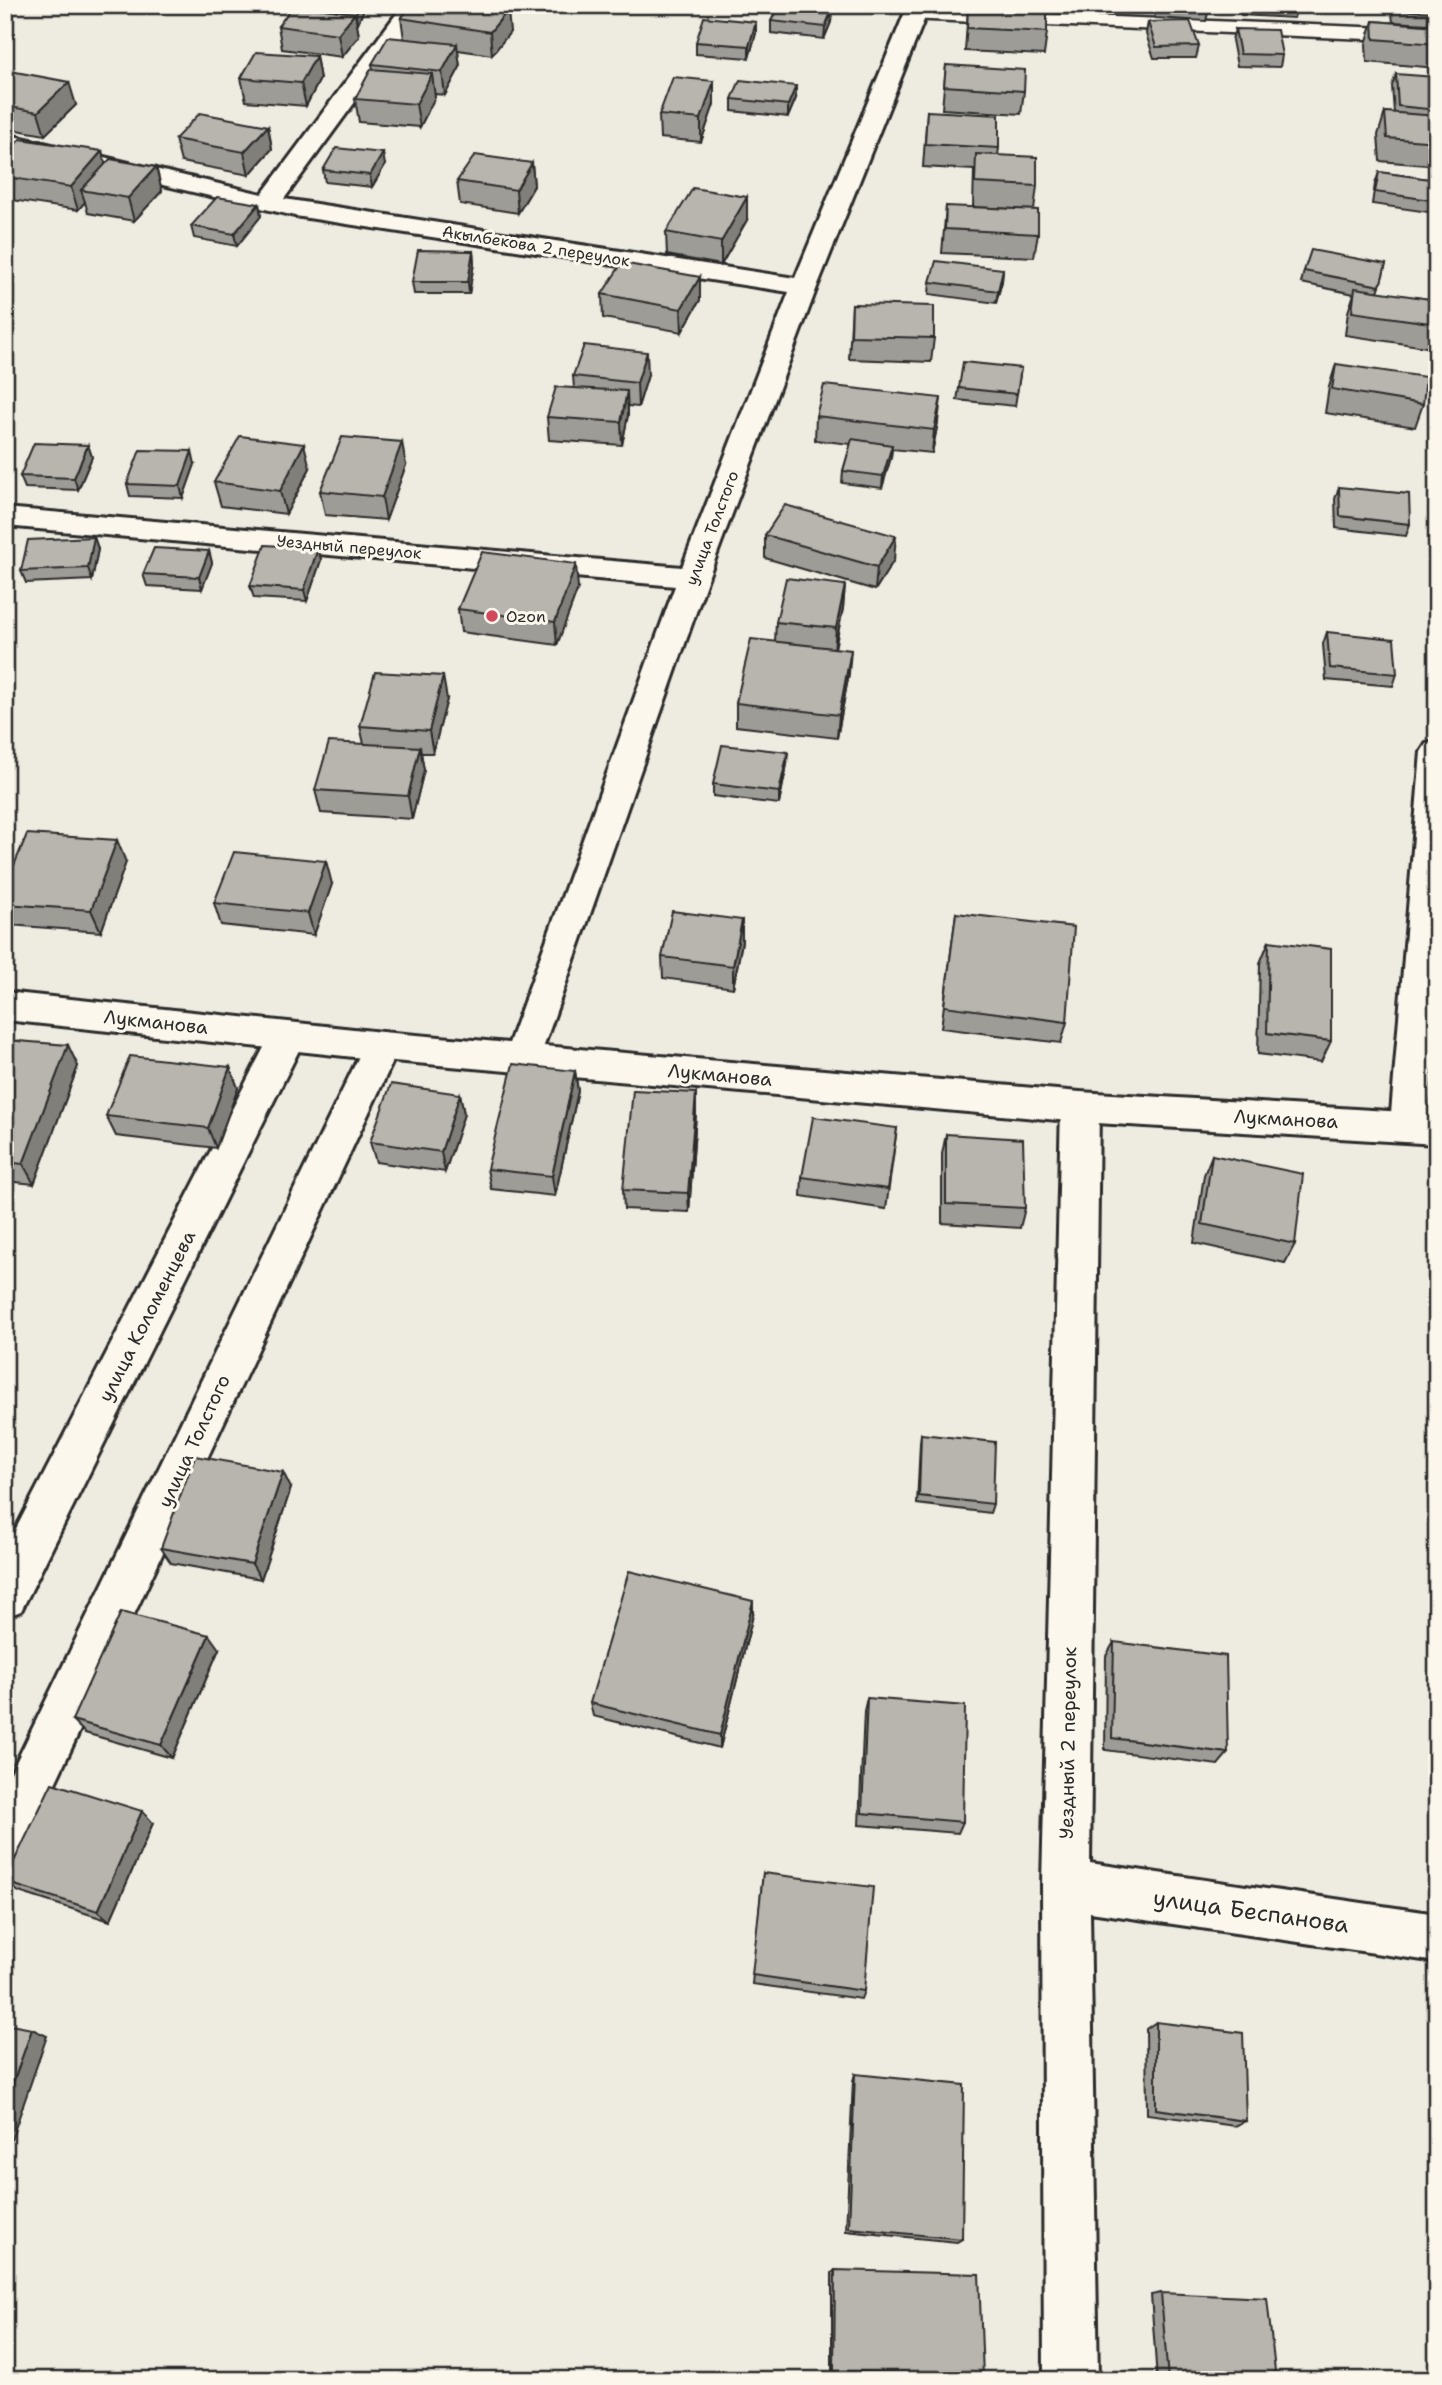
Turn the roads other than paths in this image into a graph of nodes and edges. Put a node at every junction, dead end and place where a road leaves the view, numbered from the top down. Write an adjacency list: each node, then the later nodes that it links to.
1 (415, 5): 5 (street)
2 (917, 10): 3 (lane); 6 (street, улица Толстого)
3 (1437, 36)
4 (17, 151): 5 (street, Акылбекова 2 переулок)
5 (268, 203): 6 (street, Акылбекова 2 переулок)
6 (804, 287): 8 (street, улица Толстого)
7 (5, 517): 8 (street, Уездный переулок)
8 (693, 578): 13 (street, улица Толстого)
9 (1437, 752): 15 (street)
10 (5, 1006): 11 (street, Лукманова)
11 (288, 1036): 12 (street, Лукманова); 16 (street, улица Коломенцева)
12 (382, 1046): 13 (street, Лукманова); 17 (street, улица Толстого)
13 (522, 1057): 14 (street, Лукманова)
14 (1080, 1107): 15 (street, Лукманова); 18 (street, Уездный 2 переулок)
15 (1423, 1128)
16 (5, 1596)
17 (5, 1837)
18 (1066, 1884): 19 (street, улица Беспанова); 20 (street, Уездный 2 переулок)
19 (1437, 1938)
20 (1071, 2380)

